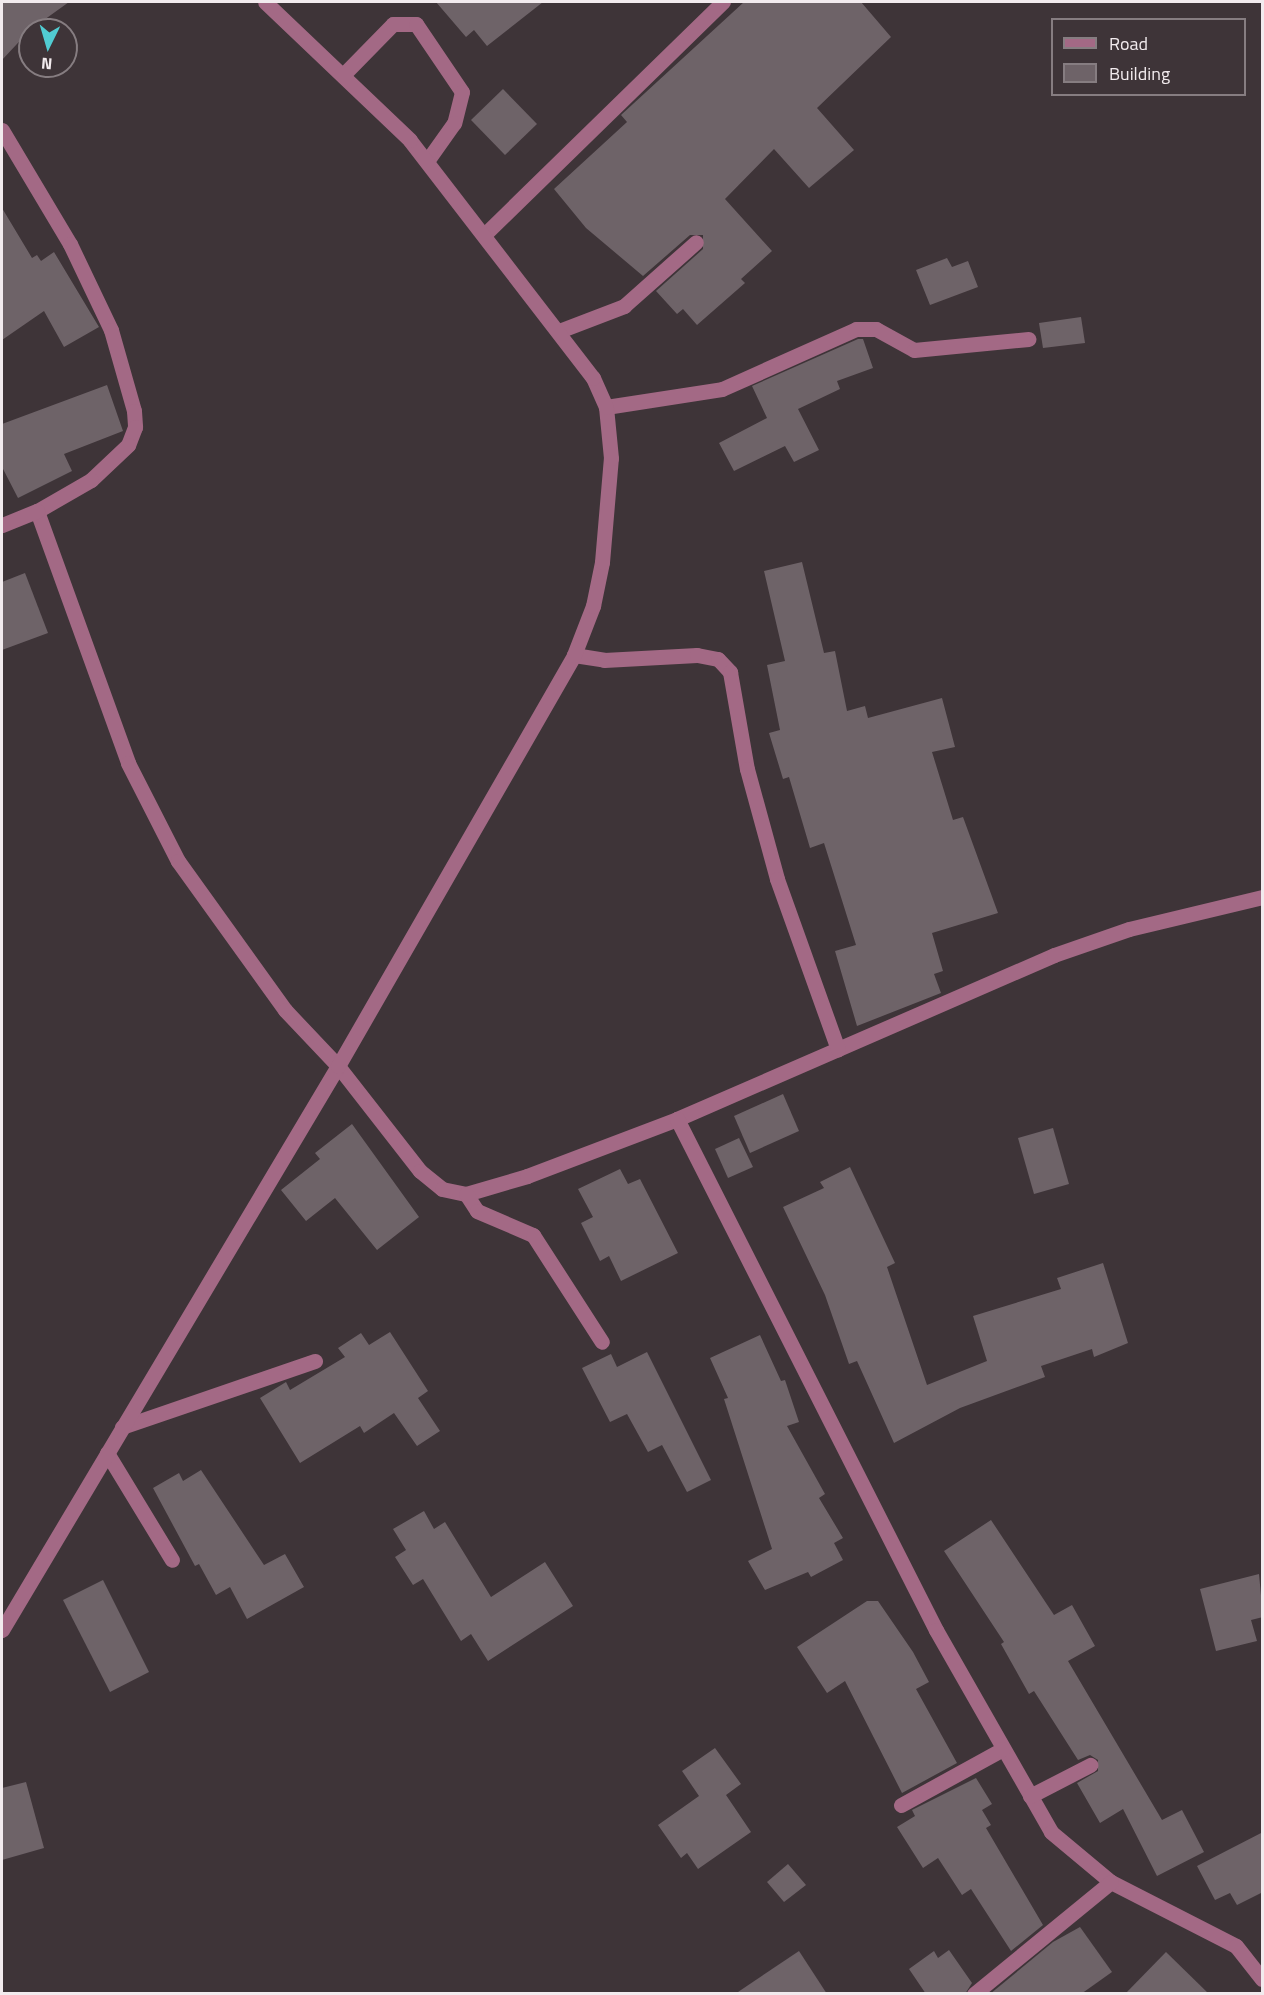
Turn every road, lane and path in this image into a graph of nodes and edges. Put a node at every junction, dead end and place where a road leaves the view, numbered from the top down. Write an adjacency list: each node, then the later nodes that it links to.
1 (265, 2): 3 (street)
2 (723, 2): 6 (street)
3 (344, 74): 5 (street); 5 (street)
4 (2, 130): 11 (street)
5 (427, 161): 6 (street)
6 (484, 235): 8 (street)
7 (696, 242): 8 (street)
8 (559, 331): 10 (street)
9 (1028, 339): 10 (street)
10 (606, 407): 13 (street)
11 (37, 511): 12 (street); 16 (street)
12 (2, 525)
13 (574, 655): 15 (street); 16 (street)
14 (1263, 897): 15 (street)
15 (838, 1049): 17 (street)
16 (338, 1065): 18 (street); 21 (street)
17 (677, 1119): 18 (street); 25 (street)
18 (466, 1194): 19 (street)
19 (602, 1342)
20 (315, 1361): 21 (street)
21 (122, 1427): 22 (street)
22 (107, 1453): 23 (street); 24 (street)
23 (172, 1560)
24 (2, 1630)
25 (1004, 1749): 27 (street); 28 (street)
26 (1090, 1765): 27 (street)
27 (1030, 1796): 29 (street)
28 (901, 1804)
29 (1111, 1882): 30 (street); 31 (street)
30 (1263, 1980)
31 (974, 1994)

